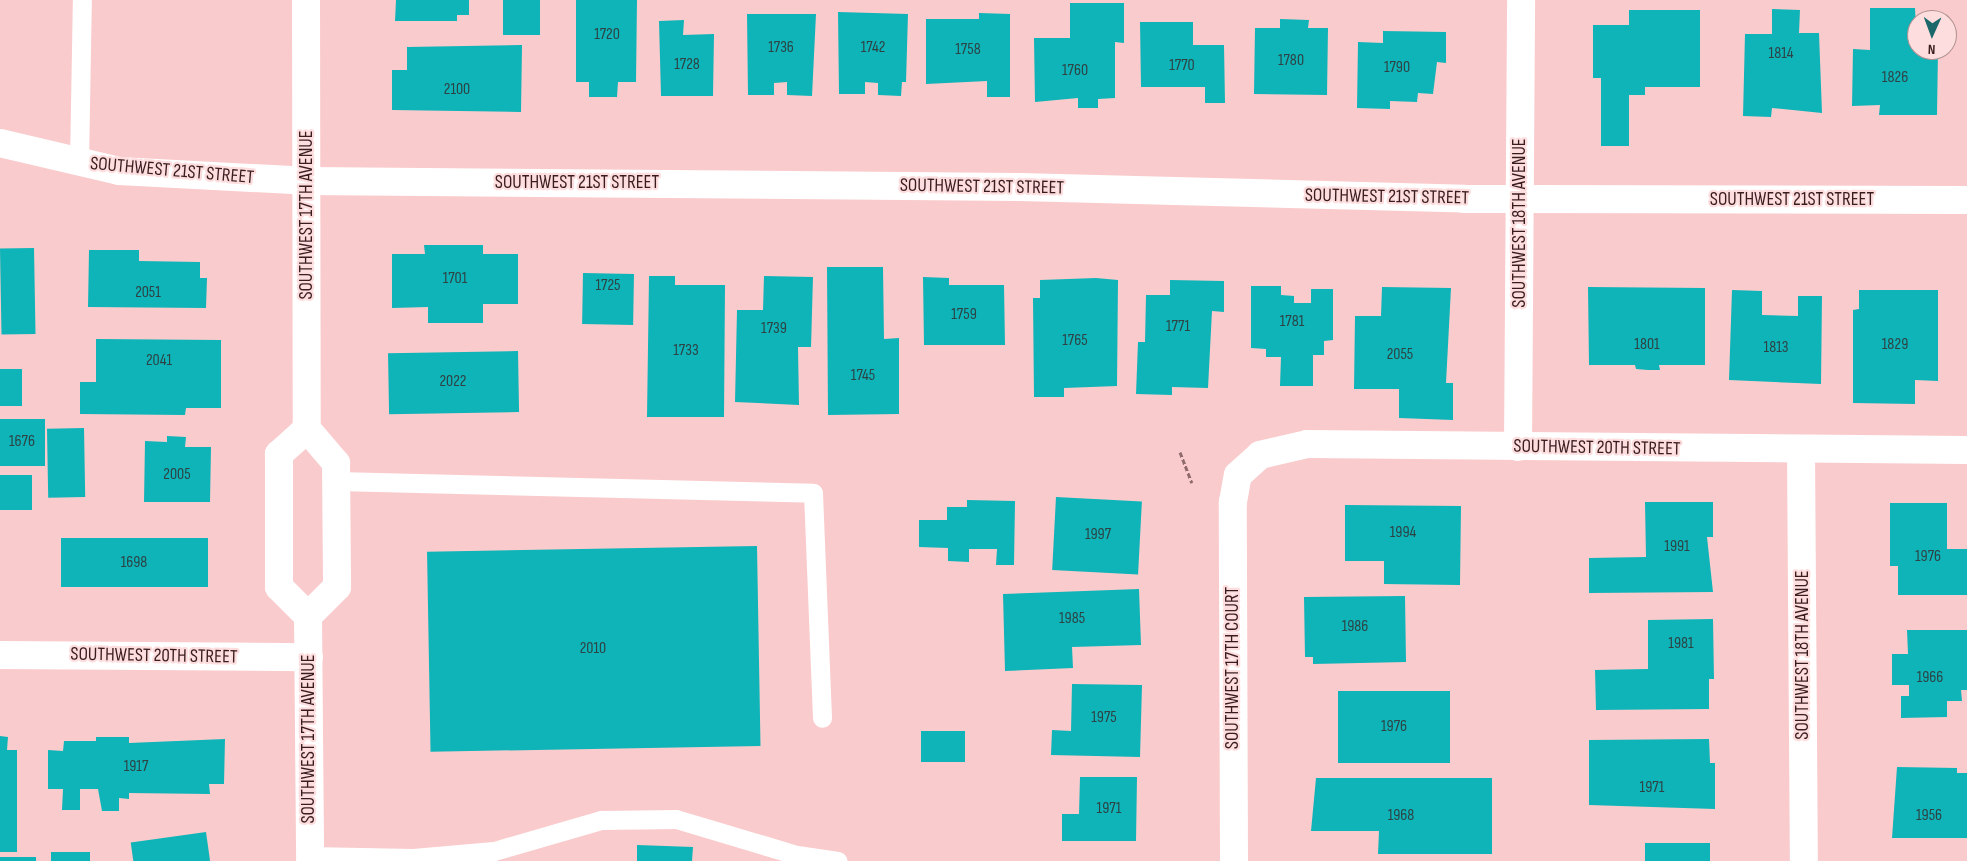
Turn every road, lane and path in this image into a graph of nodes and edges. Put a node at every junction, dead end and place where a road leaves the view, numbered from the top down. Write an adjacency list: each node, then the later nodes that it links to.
1 (82, 0): 5 (lane)
2 (306, 0): 6 (street, SOUTHWEST 17TH AVENUE)
3 (1521, 0): 7 (street, SOUTHWEST 18TH AVENUE)
4 (0, 144): 5 (street, SOUTHWEST 21ST STREET)
5 (79, 164): 6 (street, SOUTHWEST 21ST STREET)
6 (307, 181): 7 (street, SOUTHWEST 21ST STREET); 9 (street, SOUTHWEST 17TH AVENUE)
7 (1521, 200): 8 (street, SOUTHWEST 21ST STREET); 10 (street, SOUTHWEST 18TH AVENUE)
8 (1967, 200)
9 (307, 429): 15 (street); 17 (street)
10 (1518, 447): 11 (street, SOUTHWEST 20TH STREET); 14 (street, SOUTHWEST 20TH STREET)
11 (1801, 450): 12 (street, SOUTHWEST 20TH STREET); 24 (street, SOUTHWEST 18TH AVENUE)
12 (1967, 450)
13 (1180, 452): 16 (path)
14 (1238, 475): 23 (street, SOUTHWEST 17TH COURT)
15 (336, 481): 17 (street); 20 (lane)
16 (1192, 483)
17 (308, 616): 19 (street, SOUTHWEST 17TH AVENUE)
18 (0, 654): 19 (street, SOUTHWEST 20TH STREET)
19 (309, 657): 21 (street, SOUTHWEST 17TH AVENUE)
20 (822, 718)
21 (310, 858): 22 (lane)
22 (838, 861)
23 (1234, 861)
24 (1804, 861)

